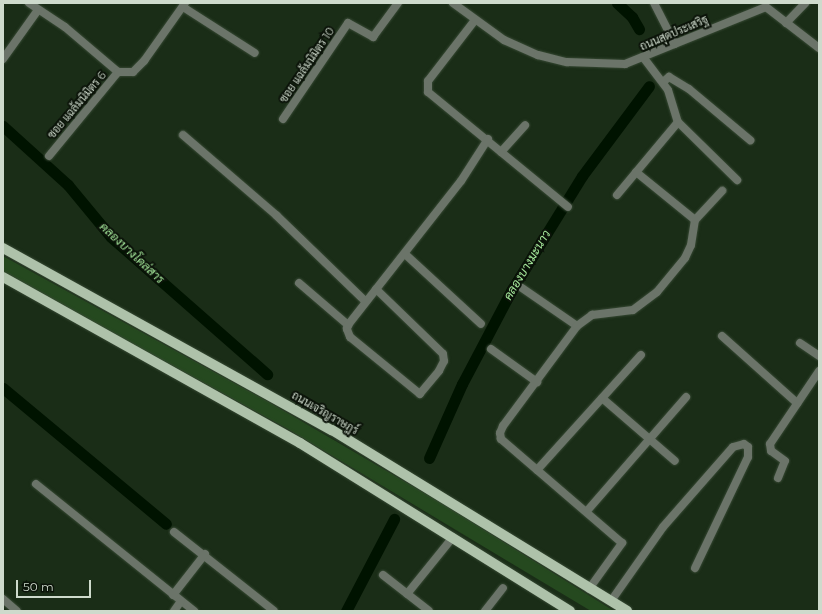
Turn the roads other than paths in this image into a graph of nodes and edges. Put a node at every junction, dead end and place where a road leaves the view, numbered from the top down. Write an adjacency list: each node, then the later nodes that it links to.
1 (29, 3): 8 (street)
2 (398, 3): 18 (street, ซอย แฉล้มนิมิตร 10)
3 (453, 3): 9 (street)
4 (654, 3): 11 (street)
5 (805, 3): 10 (street)
6 (184, 5): 13 (street); 16 (street, ซอย แฉล้มนิมิตร 6)
7 (764, 5): 10 (street, ถนนสุดประเสริฐ); 11 (street, ถนนสุดประเสริฐ)
8 (38, 10): 15 (street); 16 (street)
9 (475, 20): 14 (street, ถนนสุดประเสริฐ); 22 (street)
10 (786, 23): 12 (street, ถนนสุดประเสริฐ)
11 (675, 44): 14 (street, ถนนสุดประเสริฐ)
12 (819, 48)
13 (255, 53)
14 (643, 57): 17 (street)
15 (3, 59)
16 (118, 72): 25 (street, ซอย แฉล้มนิมิตร 6)
17 (663, 82): 19 (street); 23 (street)
18 (283, 119)
19 (678, 122): 26 (street); 27 (street)
20 (525, 124): 24 (street)
21 (183, 135): 38 (street)
22 (488, 139): 24 (street); 33 (street)
23 (750, 140)
24 (501, 152): 30 (street)
25 (49, 156)
26 (636, 172): 29 (street); 31 (street)
27 (737, 180)
28 (722, 191): 31 (street)
29 (617, 195)
30 (568, 207)
31 (695, 220): 41 (street)
32 (3, 248): 64 (main road, ถนนเจริญราษฎร์)
33 (405, 254): 37 (street); 39 (street)
34 (3, 277): 59 (main road)
35 (299, 283): 40 (street)
36 (522, 288): 41 (street)
37 (376, 289): 38 (street); 40 (street)
38 (365, 301): 40 (street)
39 (481, 324)
40 (348, 325)
41 (577, 326): 48 (street)
42 (722, 336): 51 (street)
43 (800, 343): 46 (street)
44 (491, 349): 48 (street)
45 (641, 355): 49 (street)
46 (819, 356)
47 (819, 371): 51 (street)
48 (536, 382): 54 (street)
49 (602, 398): 52 (street); 54 (street)
50 (686, 398): 52 (street)
51 (797, 402): 55 (street)
52 (650, 439): 53 (street); 57 (street)
53 (675, 461)
54 (537, 470): 57 (street)
55 (778, 478)
56 (36, 484): 66 (street)
57 (587, 510): 64 (street)
58 (174, 532): 60 (street)
59 (453, 537): 65 (street); 76 (main road)
60 (205, 554): 66 (street); 73 (street)
61 (696, 568): 69 (street)
62 (383, 576): 65 (street)
63 (503, 588): 75 (street)
64 (589, 589): 69 (main road, ถนนเจริญราษฎร์)
65 (407, 594): 74 (street)
66 (173, 595): 68 (street)
67 (3, 599): 70 (street)
68 (181, 601): 71 (street); 72 (street)
69 (611, 601): 77 (main road, ถนนเจริญราษฎร์)
70 (17, 611)
71 (174, 611)
72 (194, 611)
73 (274, 611)
74 (429, 611)
75 (485, 611)
76 (570, 611)
77 (627, 611)

